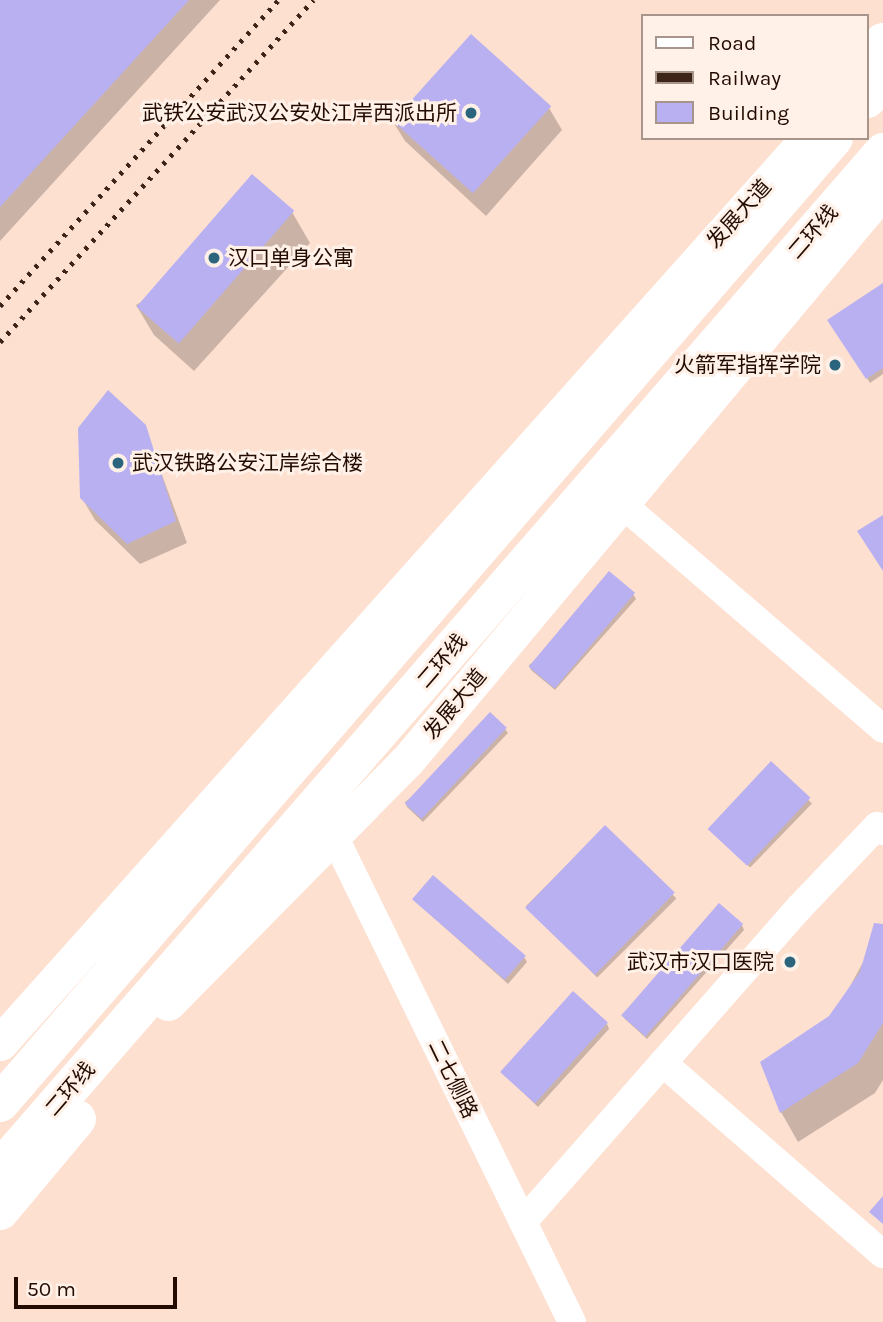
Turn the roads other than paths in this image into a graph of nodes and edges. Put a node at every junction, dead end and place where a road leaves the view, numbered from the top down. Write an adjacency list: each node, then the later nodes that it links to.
1 (883, 42): 3 (highway)
2 (883, 55): 4 (main road)
3 (869, 59)
4 (869, 71)
5 (883, 81): 6 (highway)
6 (869, 97)
7 (804, 140): 14 (highway)
8 (804, 140): 18 (main road, 发展大道)
9 (832, 140): 14 (highway, 二环线)
10 (883, 152): 21 (highway, 二环线)
11 (883, 190): 12 (main road, 发展大道)
12 (623, 505): 13 (street); 16 (main road, 发展大道)
13 (883, 729)
14 (284, 775): 20 (highway, 二环线)
15 (883, 831): 19 (street)
16 (334, 836): 17 (main road, 发展大道); 24 (street, 二七侧路)
17 (134, 1040): 22 (main road, 发展大道); 23 (highway)
18 (0, 1043)
19 (663, 1063): 24 (street); 25 (street)
20 (0, 1103)
21 (0, 1169)
22 (0, 1192)
23 (0, 1211)
24 (523, 1222): 26 (street, 二七侧路)
25 (883, 1254)
26 (572, 1322)

